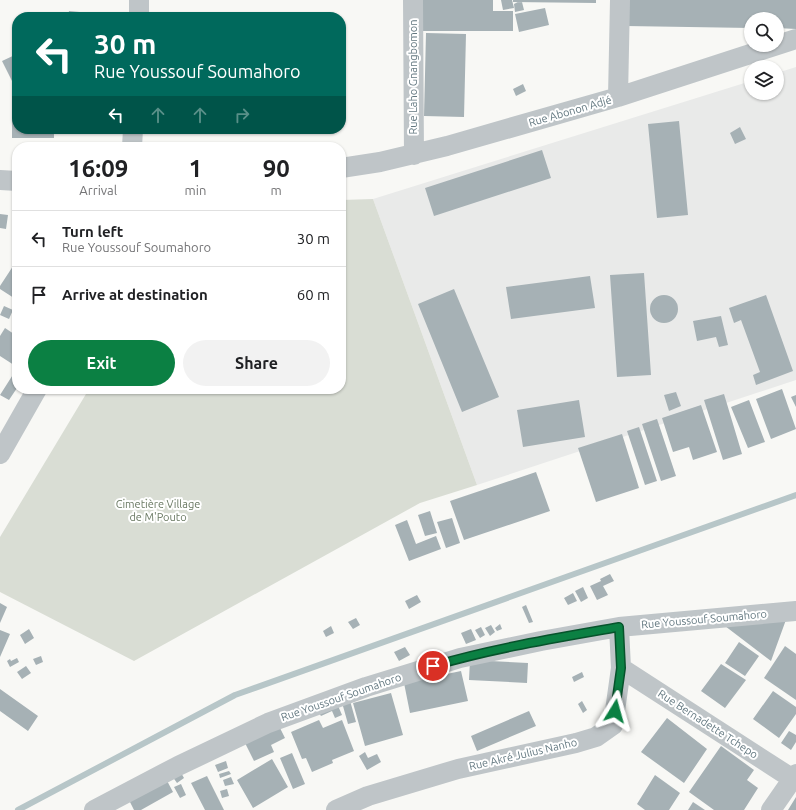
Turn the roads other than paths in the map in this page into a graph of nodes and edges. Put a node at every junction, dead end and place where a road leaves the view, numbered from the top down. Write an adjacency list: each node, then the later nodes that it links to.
1 (140, 0): 4 (street)
2 (413, 0): 7 (street, Rue Laho Gnangbomon)
3 (620, 0): 6 (street)
4 (139, 12)
5 (796, 39): 6 (street, Rue Abonon Adjé)
6 (618, 97): 7 (street, Rue Abonon Adjé)
7 (414, 155): 8 (street, Rue Abonon Adjé)
8 (346, 167)
9 (0, 180): 10 (street)
10 (12, 181)
11 (34, 394): 12 (street)
12 (0, 454)
13 (796, 611): 14 (street, Rue Youssouf Soumahoro)
14 (619, 627): 15 (street, Rue Akré Julius Nanho); 17 (street, Rue Youssouf Soumahoro)
15 (621, 668): 16 (street, Rue Bernadette Tchepo); 18 (street, Rue Akré Julius Nanho)
16 (795, 778): 19 (street)
17 (94, 810)
18 (336, 810)
19 (771, 810)

